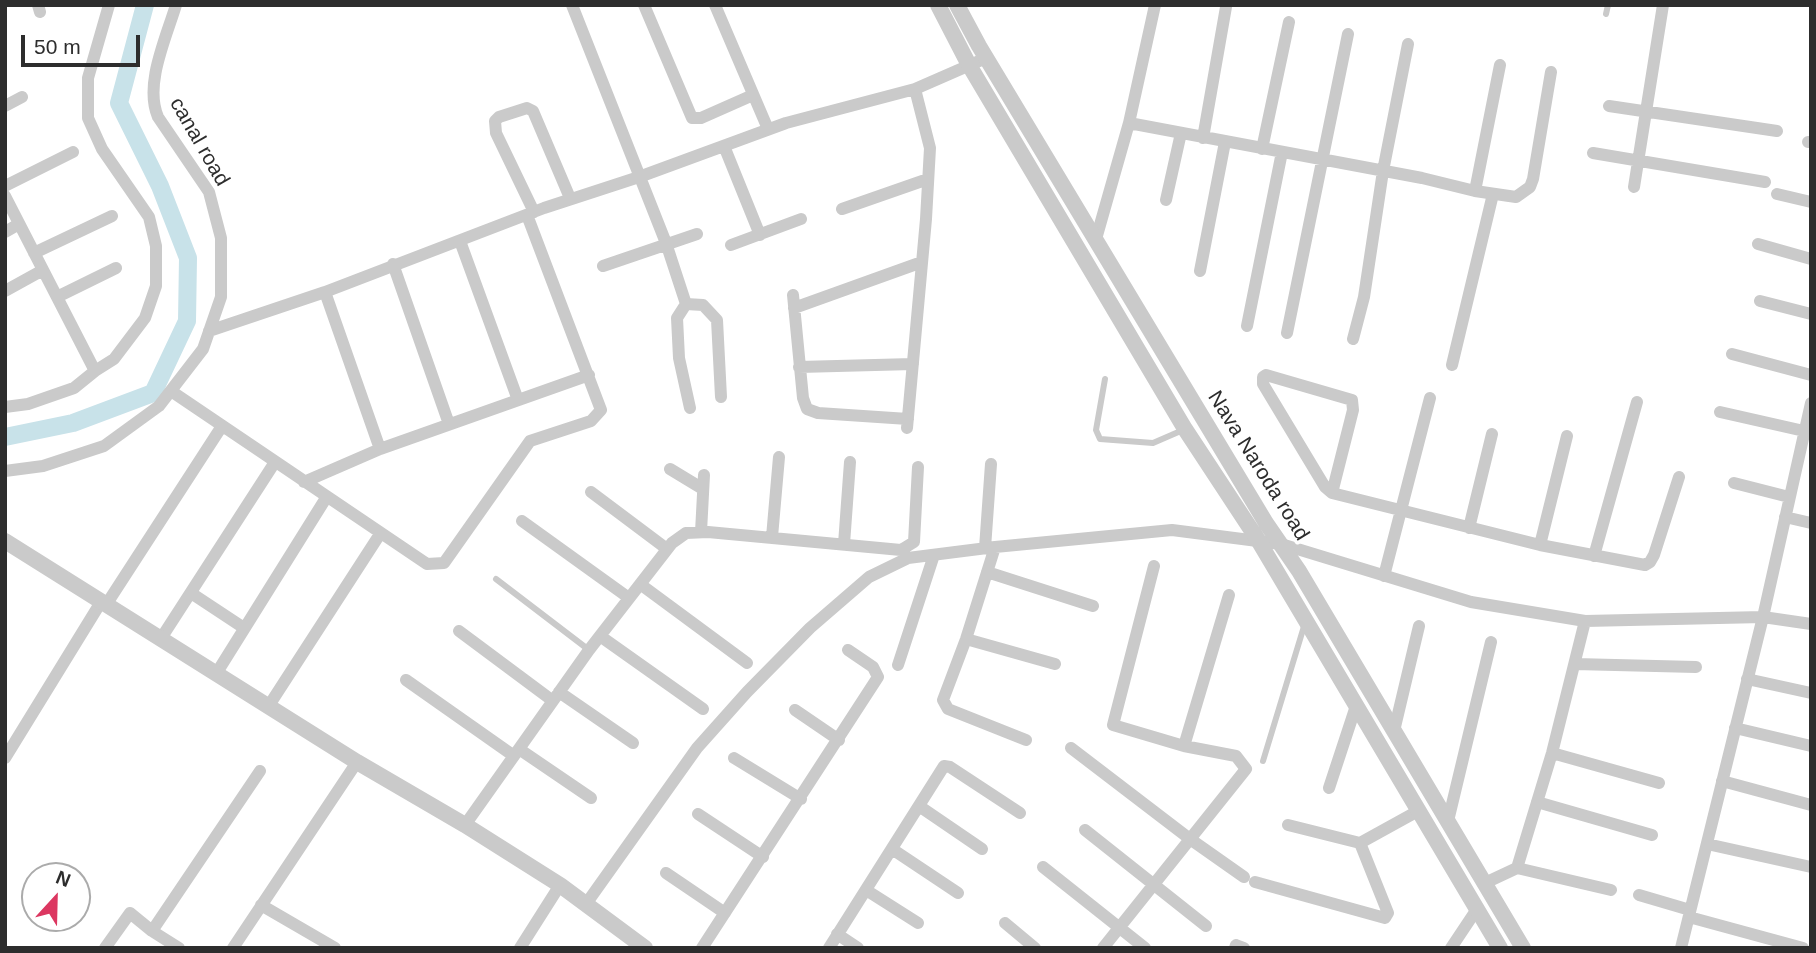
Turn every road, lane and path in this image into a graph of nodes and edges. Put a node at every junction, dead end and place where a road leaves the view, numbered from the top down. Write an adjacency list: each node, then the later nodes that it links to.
1 (108, 5): 87 (street)
2 (176, 5): 80 (street, canal road)
3 (572, 5): 40 (street)
4 (645, 5): 21 (street)
5 (715, 5): 21 (street)
6 (938, 5): 17 (street)
7 (957, 5): 16 (street, Nava Naroda road)
8 (1155, 5): 26 (street)
9 (1608, 5): 12 (lane)
10 (1662, 5): 25 (street)
11 (1226, 7): 30 (street)
12 (1606, 14)
13 (1289, 22): 33 (street)
14 (1348, 34): 37 (street)
15 (1408, 44): 39 (street)
16 (986, 58): 17 (street); 60 (street, Nava Naroda road)
17 (969, 65): 20 (street); 102 (street)
18 (1500, 65): 45 (street)
19 (1552, 72): 46 (street)
20 (915, 89): 27 (street); 41 (street)
21 (753, 95): 27 (street)
22 (22, 97): 23 (street)
23 (5, 106)
24 (1609, 106): 25 (street)
25 (1645, 111): 28 (street); 38 (street)
26 (1129, 123): 29 (street); 60 (street)
27 (768, 129): 32 (street)
28 (1777, 131)
29 (1181, 133): 30 (street); 50 (street)
30 (1203, 138): 31 (street)
31 (1225, 142): 33 (street); 72 (street)
32 (724, 146): 40 (street); 59 (street)
33 (1262, 149): 35 (street)
34 (73, 152): 43 (street)
35 (1282, 152): 37 (street); 79 (street)
36 (1593, 153): 38 (street)
37 (1322, 160): 39 (street); 81 (street)
38 (1637, 160): 42 (street); 44 (street)
39 (1383, 171): 45 (street); 82 (street)
40 (639, 177): 49 (street); 62 (street)
41 (928, 179): 52 (street); 67 (street)
42 (1765, 182)
43 (5, 186)
44 (1634, 187)
45 (1475, 191): 46 (street)
46 (1493, 194): 85 (street)
47 (1777, 194): 51 (street)
48 (5, 196): 56 (street)
49 (570, 198): 53 (street); 53 (street)
50 (1166, 200)
51 (1811, 202)
52 (842, 209)
53 (531, 214): 61 (street); 88 (street)
54 (112, 215): 65 (street)
55 (801, 219): 59 (street)
56 (19, 224): 57 (street); 65 (street)
57 (5, 232)
58 (697, 234): 62 (street)
59 (760, 235): 64 (street)
60 (1096, 239): 135 (street, Nava Naroda road)
61 (460, 241): 68 (street); 94 (street)
62 (666, 243): 69 (street); 77 (street)
63 (1758, 244): 66 (street)
64 (731, 245)
65 (34, 253): 71 (street)
66 (1811, 259)
67 (922, 262): 84 (street); 86 (street)
68 (393, 264): 74 (street); 100 (street)
69 (603, 266)
70 (116, 268): 75 (street)
71 (43, 270): 73 (street); 75 (street)
72 (1200, 271)
73 (5, 291)
74 (325, 292): 80 (street); 106 (street)
75 (57, 297): 87 (street)
76 (1759, 301): 78 (street)
77 (686, 304): 92 (street); 98 (street)
78 (1811, 314)
79 (1247, 326)
80 (209, 331): 91 (street, canal road)
81 (1287, 333)
82 (1353, 339)
83 (1732, 355): 89 (street)
84 (913, 365): 86 (street); 86 (street)
85 (1452, 365)
86 (799, 367)
87 (94, 371): 97 (street)
88 (589, 375): 94 (street); 130 (street)
89 (1811, 375)
90 (1105, 379): 102 (lane)
91 (171, 391): 101 (street); 114 (street, canal road)
92 (721, 397)
93 (1430, 398): 124 (street)
94 (518, 400): 100 (street)
95 (1637, 401): 140 (street)
96 (1811, 403): 103 (street)
97 (5, 407)
98 (690, 408)
99 (1720, 412): 103 (street)
100 (449, 424): 106 (street)
101 (222, 426): 109 (street); 149 (street)
102 (1185, 429): 132 (street)
103 (1804, 431): 107 (street)
104 (1492, 434): 128 (street)
105 (1567, 436): 136 (street)
106 (380, 449): 117 (street)
107 (1805, 452): 122 (street)
108 (779, 457): 131 (street)
109 (275, 461): 117 (street); 146 (street)
110 (850, 462): 134 (street)
111 (991, 464): 137 (street)
112 (918, 467): 134 (street)
113 (670, 469): 119 (street)
114 (5, 471)
115 (705, 475): 119 (street)
116 (1679, 477): 140 (street)
117 (304, 482): 123 (street)
118 (1734, 483): 122 (street)
119 (703, 489): 129 (street)
120 (591, 492): 138 (street)
121 (1332, 493): 121 (street); 124 (street)
122 (1789, 497): 125 (street)
123 (326, 498): 130 (street); 156 (street)
124 (1401, 510): 128 (street); 143 (street)
125 (1785, 517): 127 (street); 151 (street)
126 (522, 522): 148 (street)
127 (1811, 523)
128 (1469, 528): 136 (street)
129 (701, 532): 131 (street); 138 (street)
130 (380, 534): 175 (street)
131 (772, 537): 134 (street)
132 (1258, 540): 135 (street); 137 (street); 152 (street)
133 (5, 541): 149 (street)
134 (844, 544)
135 (1281, 544): 143 (street); 179 (street, Nava Naroda road)
136 (1540, 545): 140 (street)
137 (990, 547): 139 (street); 142 (street)
138 (667, 549): 145 (street)
139 (934, 555): 167 (street); 226 (street)
140 (1594, 556)
141 (1154, 566): 183 (street)
142 (987, 572): 150 (street); 159 (street)
143 (1384, 576): 153 (street)
144 (496, 579): 162 (lane)
145 (640, 584): 148 (street); 164 (street)
146 (191, 593): 156 (street); 160 (street)
147 (1229, 595): 183 (street)
148 (629, 598): 158 (street)
149 (103, 603): 160 (street); 187 (street)
150 (1093, 606)
151 (1763, 617): 153 (street); 154 (street); 170 (street)
152 (1306, 621): 174 (street); 190 (lane)
153 (1585, 621): 166 (street)
154 (1811, 624)
155 (1419, 626): 179 (street)
156 (244, 628): 169 (street)
157 (459, 631): 173 (street)
158 (600, 636): 162 (street); 176 (street)
159 (966, 639): 165 (street); 181 (street)
160 (160, 640): 169 (street)
161 (1491, 642): 204 (street)
162 (589, 650): 173 (street)
163 (848, 650): 180 (street)
164 (747, 663)
165 (1055, 664)
166 (1575, 664): 168 (street); 188 (street)
167 (898, 665)
168 (1696, 667)
169 (216, 674): 175 (street)
170 (1748, 679): 172 (street); 178 (street)
171 (406, 680): 186 (street)
172 (1811, 693)
173 (556, 696): 182 (street); 186 (street)
174 (1356, 706): 195 (street); 201 (street)
175 (268, 707): 191 (street)
176 (703, 709)
177 (795, 710): 180 (street)
178 (1735, 728): 184 (street); 193 (street)
179 (1394, 731): 204 (street, Nava Naroda road)
180 (839, 740): 197 (street)
181 (1026, 740)
182 (633, 743)
183 (1184, 746): 209 (street)
184 (1811, 746)
185 (1071, 748): 209 (street)
186 (517, 752): 196 (street); 205 (street)
187 (7, 753)
188 (1552, 753): 194 (street); 198 (street)
189 (734, 758): 197 (street)
190 (1263, 761)
191 (357, 762): 205 (street); 227 (street)
192 (260, 771): 235 (street)
193 (1722, 781): 199 (street); 211 (street)
194 (1659, 783)
195 (1329, 788)
196 (591, 799)
197 (801, 799): 214 (street)
198 (1537, 802): 208 (street); 217 (street)
199 (1811, 805)
200 (919, 806): 202 (street); 212 (street); 213 (street)
201 (1418, 811): 210 (street); 228 (street)
202 (1020, 813)
203 (698, 814): 214 (street)
204 (1448, 821): 219 (street, Nava Naroda road)
205 (465, 825): 221 (street)
206 (1288, 825): 210 (street)
207 (1085, 830): 220 (street)
208 (1652, 835)
209 (1190, 839): 210 (street); 220 (street)
210 (1360, 843)
211 (1707, 844): 216 (street); 230 (street)
212 (892, 849): 222 (street); 224 (street)
213 (982, 849)
214 (762, 858): 229 (street)
215 (1043, 867): 234 (street)
216 (1811, 867)
217 (1517, 868): 219 (street); 223 (street)
218 (666, 873): 229 (street)
219 (1485, 883): 253 (street, Nava Naroda road)
220 (1153, 884): 233 (street); 234 (street)
221 (560, 885): 226 (street); 241 (street)
222 (866, 890): 231 (street); 236 (street)
223 (1611, 890)
224 (958, 893)
225 (1639, 895): 230 (street)
226 (586, 904): 242 (street)
227 (261, 905): 239 (street); 240 (street)
228 (1477, 909): 251 (street); 252 (street)
229 (725, 913): 243 (street)
230 (1690, 913): 254 (street); 255 (street)
231 (918, 923)
232 (1005, 923): 246 (street)
233 (1206, 926)
234 (1120, 928): 247 (street); 248 (street)
235 (152, 931): 237 (street); 238 (street)
236 (837, 934): 244 (street); 245 (street)
237 (105, 948)
238 (179, 948)
239 (233, 948)
240 (335, 948)
241 (520, 948)
242 (645, 948)
243 (702, 948)
244 (829, 948)
245 (858, 948)
246 (1035, 948)
247 (1103, 948)
248 (1145, 948)
249 (1235, 948): 250 (street)
250 (1244, 948)
251 (1451, 948)
252 (1500, 948)
253 (1523, 948)
254 (1681, 948)
255 (1803, 948)

